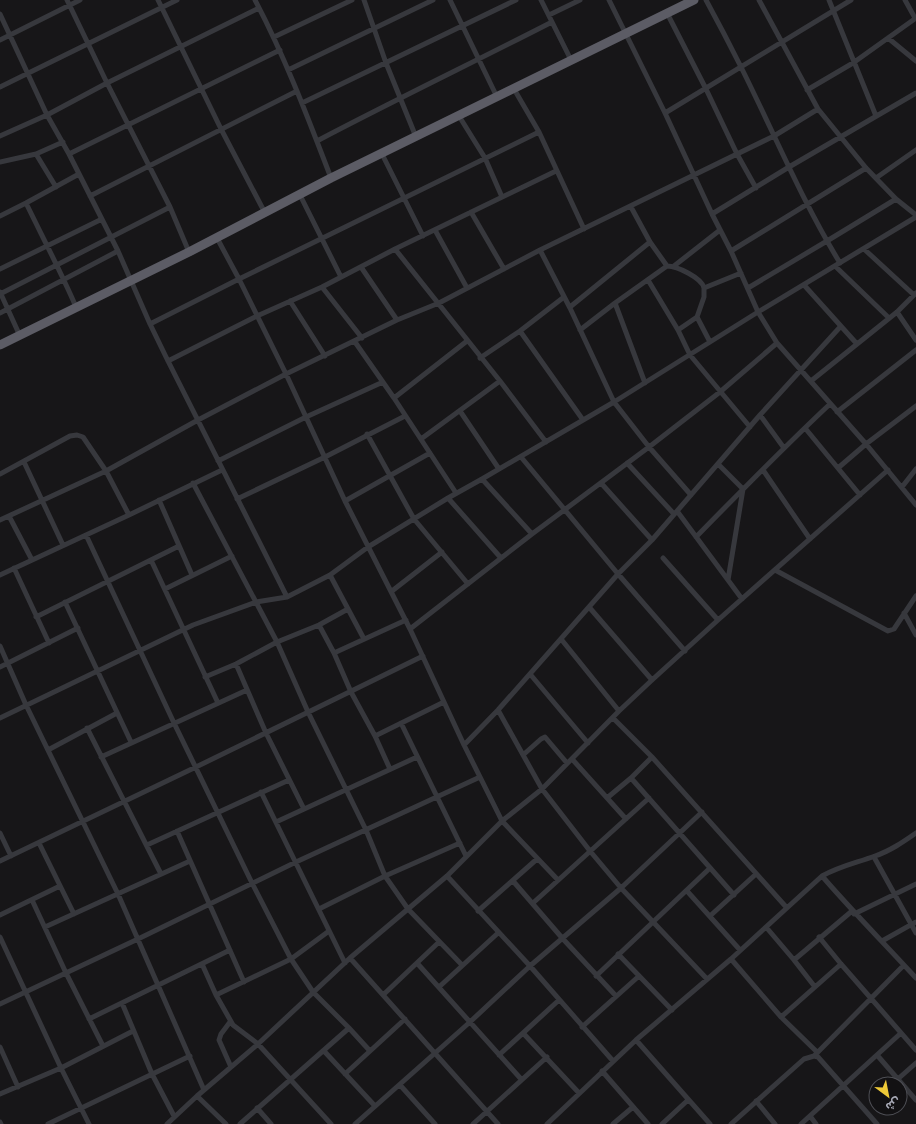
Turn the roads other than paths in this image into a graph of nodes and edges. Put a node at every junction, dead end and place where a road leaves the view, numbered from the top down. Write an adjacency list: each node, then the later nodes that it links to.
1 (80, 0): 19 (street)
2 (158, 0): 20 (street)
3 (177, 0): 20 (street)
4 (255, 0): 21 (street)
5 (352, 0): 32 (street)
6 (364, 0): 29 (street)
7 (433, 0): 29 (street)
8 (450, 0): 28 (street)
9 (516, 0): 28 (street)
10 (541, 0): 25 (street)
11 (580, 0): 25 (street)
12 (609, 0): 30 (street)
13 (694, 0): 23 (highway)
14 (706, 0): 44 (street)
15 (759, 0): 35 (street)
16 (829, 0): 22 (street)
17 (851, 0): 22 (street)
18 (905, 0): 26 (street)
19 (68, 3): 31 (street); 36 (street)
20 (162, 8): 36 (street); 37 (street)
21 (259, 8): 32 (street); 37 (street)
22 (834, 11): 35 (street); 43 (street)
23 (667, 13): 30 (highway); 50 (street)
24 (0, 14): 31 (street)
25 (549, 15): 27 (street)
26 (916, 18): 33 (street)
27 (552, 22): 39 (street); 40 (street)
28 (463, 27): 39 (street); 42 (street)
29 (373, 29): 42 (street); 45 (street)
30 (625, 34): 40 (highway); 59 (street)
31 (10, 35): 34 (street); 46 (street)
32 (274, 37): 38 (street)
33 (888, 38): 41 (street); 43 (street)
34 (0, 40)
35 (782, 42): 44 (street); 52 (street)
36 (88, 44): 46 (street); 47 (street)
37 (181, 47): 47 (street); 49 (street)
38 (280, 50): 45 (street); 49 (street)
39 (479, 59): 55 (street); 56 (street)
40 (571, 60): 51 (highway)
41 (916, 61)
42 (386, 63): 55 (street); 57 (street)
43 (853, 63): 52 (street); 62 (street)
44 (741, 67): 50 (street); 68 (street)
45 (288, 70): 53 (street)
46 (27, 73): 48 (street); 60 (street)
47 (107, 83): 60 (street); 63 (street)
48 (0, 87)
49 (201, 88): 63 (street); 64 (street)
50 (706, 88): 59 (street); 76 (street)
51 (514, 89): 56 (highway); 65 (street)
52 (807, 90): 58 (street)
53 (297, 91): 57 (street); 64 (street)
54 (916, 93): 62 (street)
55 (401, 97): 67 (street); 70 (street)
56 (498, 97): 61 (highway)
57 (302, 103): 70 (street)
58 (818, 109): 68 (street); 69 (street)
59 (665, 113): 84 (street)
60 (47, 115): 66 (street); 71 (street)
61 (459, 116): 67 (highway); 77 (street)
62 (876, 116): 69 (street)
63 (128, 125): 74 (street); 79 (street)
64 (221, 129): 79 (street); 99 (street)
65 (538, 132): 77 (street); 82 (street)
66 (0, 136)
67 (416, 136): 75 (highway)
68 (774, 136): 76 (street); 80 (street)
69 (840, 138): 80 (street); 81 (street)
70 (316, 140): 85 (street)
71 (62, 142): 73 (street); 74 (street)
72 (916, 150): 86 (street)
73 (36, 154): 78 (street); 87 (street)
74 (69, 154): 83 (street)
75 (382, 154): 85 (highway); 92 (street)
76 (737, 154): 84 (street); 88 (street)
77 (485, 158): 91 (street); 92 (street)
78 (0, 162)
79 (149, 166): 90 (street); 96 (street)
80 (789, 167): 88 (street); 95 (street)
81 (866, 168): 86 (street); 95 (street)
82 (556, 171): 91 (street); 104 (street)
83 (79, 174): 87 (street); 90 (street)
84 (693, 175): 97 (street); 100 (street)
85 (331, 178): 89 (highway)
86 (876, 178): 93 (street)
87 (56, 187): 94 (street)
88 (756, 188): 100 (street)
89 (300, 195): 99 (highway); 110 (street)
90 (90, 196): 103 (street)
91 (502, 197): 98 (street)
92 (404, 198): 107 (street); 110 (street)
93 (896, 199): 102 (street); 111 (street)
94 (26, 203): 101 (street); 113 (street)
95 (808, 204): 111 (street); 117 (street)
96 (170, 207): 108 (street); 119 (street)
97 (631, 207): 104 (street); 112 (street)
98 (471, 212): 105 (street); 126 (street)
99 (265, 213): 109 (highway)
100 (712, 214): 106 (street)
101 (0, 216)
102 (916, 216): 115 (street)
103 (102, 219): 108 (street); 113 (street)
104 (584, 229): 116 (street)
105 (435, 230): 107 (street); 135 (street)
106 (720, 230): 117 (street); 123 (street)
107 (423, 236): 114 (street)
108 (111, 237): 118 (street); 121 (street)
109 (217, 238): 119 (highway); 129 (street)
110 (322, 238): 128 (street); 129 (street)
111 (827, 241): 120 (street); 137 (street)
112 (650, 242): 122 (street); 145 (street)
113 (46, 246): 121 (street); 125 (street)
114 (396, 249): 124 (street); 142 (street)
115 (864, 249): 120 (street); 139 (street)
116 (540, 250): 126 (street); 140 (street)
117 (732, 251): 127 (street)
118 (118, 252): 130 (street); 132 (street)
119 (189, 252): 132 (highway)
120 (838, 264): 133 (street); 152 (street)
121 (56, 265): 130 (street); 138 (street)
122 (667, 266): 123 (street); 131 (street)
123 (674, 266): 136 (street)
124 (361, 268): 128 (street); 153 (street)
125 (0, 269)
126 (504, 269): 135 (street)
127 (741, 273): 136 (street); 137 (street)
128 (341, 277): 134 (street)
129 (239, 279): 150 (street); 154 (street)
130 (64, 280): 144 (street); 146 (street)
131 (648, 280): 143 (street); 157 (street)
132 (130, 281): 144 (highway); 154 (street)
133 (804, 285): 148 (street); 155 (street)
134 (322, 287): 141 (street); 160 (street)
135 (467, 288): 142 (street)
136 (704, 288): 151 (street)
137 (748, 288): 148 (street)
138 (0, 293): 146 (street)
139 (915, 294): 149 (street)
140 (564, 297): 145 (street); 158 (street)
141 (290, 301): 150 (street); 170 (street)
142 (439, 303): 153 (street); 162 (street)
143 (615, 303): 156 (street); 178 (street)
144 (76, 307): 159 (highway)
145 (570, 307): 156 (street)
146 (8, 308): 147 (street); 159 (street)
147 (0, 312)
148 (758, 312): 164 (street); 165 (street)
149 (897, 312): 152 (street); 161 (street)
150 (257, 316): 172 (street); 174 (street)
151 (697, 317): 157 (street); 164 (street)
152 (889, 318): 166 (street)
153 (398, 320): 160 (street)
154 (150, 324): 172 (street)
155 (841, 326): 166 (street); 173 (street)
156 (580, 330): 181 (street)
157 (678, 330): 169 (street)
158 (520, 331): 171 (street); 190 (street)
159 (20, 336): 167 (highway)
160 (362, 338): 163 (street)
161 (916, 340)
162 (467, 341): 171 (street); 180 (street)
163 (355, 342): 170 (street); 177 (street)
164 (710, 342): 169 (street)
165 (778, 343): 173 (street); 179 (street)
166 (857, 344): 176 (street)
167 (0, 345)
168 (916, 350): 185 (street)
169 (690, 355): 178 (street); 179 (street)
170 (325, 356): 174 (street)
171 (480, 358): 175 (street)
172 (168, 361): 189 (street)
173 (801, 369): 176 (street); 186 (street)
174 (286, 374): 188 (street); 189 (street)
175 (500, 381): 184 (street); 195 (street)
176 (811, 381): 182 (street)
177 (383, 382): 180 (street); 188 (street)
178 (645, 382): 181 (street)
179 (720, 392): 191 (street); 197 (street)
180 (394, 398): 187 (street)
181 (614, 402): 190 (street); 197 (street)
182 (830, 404): 185 (street); 192 (street)
183 (916, 406): 196 (street)
184 (460, 411): 194 (street); 209 (street)
185 (837, 412): 196 (street)
186 (760, 415): 191 (street); 198 (street)
187 (405, 416): 193 (street); 194 (street)
188 (306, 417): 200 (street); 202 (street)
189 (198, 420): 202 (street); 212 (street)
190 (583, 420): 195 (street)
191 (750, 427): 205 (street)
192 (804, 428): 198 (street); 206 (street)
193 (367, 434): 200 (street); 214 (street)
194 (421, 439): 199 (street)
195 (546, 442): 201 (street)
196 (866, 444): 206 (street); 211 (street)
197 (649, 447): 204 (street); 221 (street)
198 (784, 448): 210 (street)
199 (430, 453): 214 (street); 220 (street)
200 (324, 457): 224 (street); 227 (street)
201 (521, 457): 209 (street); 229 (street)
202 (218, 461): 208 (street)
203 (24, 462): 212 (street); 213 (street); 226 (street)
204 (627, 463): 217 (street); 230 (street)
205 (718, 464): 219 (street); 221 (street)
206 (838, 468): 222 (street)
207 (916, 469): 218 (street)
208 (222, 470): 216 (street); 224 (street)
209 (500, 470): 215 (street)
210 (764, 470): 219 (street); 238 (street)
211 (888, 470): 218 (street); 222 (street)
212 (106, 471): 226 (street); 231 (street)
213 (0, 474)
214 (390, 476): 227 (street); 233 (street)
215 (482, 479): 220 (street); 235 (street)
216 (194, 483): 225 (street); 244 (street)
217 (601, 483): 229 (street); 239 (street)
218 (902, 487): 228 (street)
219 (743, 489): 237 (street); 255 (street)
220 (456, 493): 223 (street)
221 (691, 495): 230 (street)
222 (860, 495): 238 (street)
223 (448, 498): 233 (street); 245 (street)
224 (237, 499): 260 (street)
225 (159, 500): 231 (street); 241 (street)
226 (42, 501): 232 (street); 240 (street)
227 (346, 501): 242 (street)
228 (916, 505)
229 (565, 510): 235 (street); 251 (street)
230 (676, 512): 237 (street); 239 (street)
231 (129, 515): 236 (street)
232 (9, 516): 234 (street); 247 (street)
233 (414, 519): 242 (street); 243 (street)
234 (0, 520)
235 (532, 534): 245 (street)
236 (86, 535): 240 (street); 256 (street)
237 (696, 537): 255 (street)
238 (810, 539): 250 (street)
239 (652, 540): 251 (street)
240 (63, 545): 247 (street)
241 (179, 546): 248 (street); 253 (street)
242 (368, 547): 254 (street); 259 (street)
243 (442, 552): 257 (street); 259 (street)
244 (232, 556): 253 (street); 264 (street)
245 (501, 558): 257 (street)
246 (663, 558): 270 (street)
247 (32, 560): 249 (street)
248 (150, 560): 256 (street); 258 (street)
249 (14, 568): 252 (street); 268 (street)
250 (775, 570): 262 (street); 267 (street)
251 (618, 574): 265 (street); 282 (street)
252 (0, 575)
253 (192, 575): 258 (street)
254 (330, 575): 260 (street); 266 (street)
255 (728, 580): 262 (street)
256 (108, 581): 263 (street); 281 (street)
257 (468, 584): 273 (street)
258 (165, 589): 274 (street)
259 (392, 591): 269 (street)
260 (287, 596): 264 (street)
261 (916, 596): 267 (street)
262 (742, 599): 270 (street)
263 (65, 602): 268 (street); 272 (street)
264 (256, 602): 274 (street); 278 (street)
265 (589, 607): 277 (street); 291 (street)
266 (348, 609): 271 (street); 276 (street)
267 (904, 613): 275 (street)
268 (36, 616): 279 (street)
269 (406, 620): 273 (street); 276 (street)
270 (718, 620): 282 (street)
271 (319, 625): 278 (street); 283 (street)
272 (78, 628): 279 (street); 288 (street)
273 (410, 629): 284 (street)
274 (183, 630): 281 (street); 290 (street)
275 (916, 635)
276 (364, 639): 283 (street)
277 (561, 640): 289 (street); 298 (street)
278 (277, 642): 286 (street); 299 (street)
279 (49, 643): 285 (street)
280 (0, 646): 285 (street)
281 (140, 651): 288 (street); 303 (street)
282 (685, 651): 291 (street)
283 (334, 653): 293 (street)
284 (423, 656): 293 (street); 294 (street)
285 (8, 664): 287 (street); 296 (street)
286 (236, 664): 290 (street); 292 (street)
287 (0, 667)
288 (98, 670): 296 (street); 300 (street)
289 (530, 674): 297 (street); 309 (street)
290 (205, 677): 295 (street)
291 (652, 680): 298 (street)
292 (247, 690): 295 (street); 306 (street)
293 (351, 692): 299 (street); 307 (street)
294 (444, 702): 304 (street); 310 (street)
295 (218, 703): 303 (street)
296 (26, 705): 301 (street); 311 (street)
297 (498, 710): 310 (street); 312 (street)
298 (619, 711): 302 (street)
299 (308, 712): 306 (street); 323 (street)
300 (117, 713): 305 (street); 308 (street)
301 (0, 718)
302 (613, 718): 309 (street); 315 (street)
303 (174, 723): 308 (street); 317 (street)
304 (401, 723): 307 (street); 313 (street)
305 (87, 728): 311 (street); 314 (street)
306 (266, 733): 317 (street); 321 (street)
307 (375, 736): 318 (street)
308 (131, 742): 314 (street)
309 (588, 743): 316 (street)
310 (464, 745): 319 (street)
311 (48, 750): 334 (street)
312 (523, 755): 316 (street); 322 (street)
313 (417, 756): 318 (street); 325 (street)
314 (101, 757): 328 (street)
315 (652, 757): 320 (street); 331 (street)
316 (570, 761): 322 (street); 326 (street)
317 (196, 767): 328 (street); 330 (street)
318 (390, 769): 323 (street)
319 (480, 777): 325 (street); 333 (street)
320 (631, 778): 326 (street); 327 (street)
321 (290, 780): 324 (street); 329 (street)
322 (542, 789): 333 (street); 344 (street)
323 (346, 790): 329 (street); 336 (street)
324 (261, 792): 330 (street); 335 (street)
325 (438, 797): 336 (street); 342 (street)
326 (607, 798): 332 (street)
327 (649, 798): 332 (street); 340 (street)
328 (125, 802): 334 (street); 343 (street)
329 (304, 809): 335 (street)
330 (217, 812): 337 (street); 360 (street)
331 (702, 812): 340 (street); 354 (street)
332 (626, 819): 344 (street)
333 (502, 821): 346 (street); 348 (street)
334 (83, 822): 341 (street); 366 (street)
335 (276, 822): 351 (street)
336 (366, 830): 351 (street); 355 (street)
337 (177, 831): 343 (street); 350 (street)
338 (0, 833): 345 (street)
339 (916, 833): 347 (street)
340 (680, 834): 352 (street); 363 (street)
341 (39, 843): 345 (street); 362 (street)
342 (460, 843): 346 (street); 355 (street)
343 (147, 845): 353 (street)
344 (590, 851): 358 (street); 363 (street)
345 (11, 856): 349 (street)
346 (466, 856): 356 (street)
347 (874, 857): 357 (street); 365 (street)
348 (537, 859): 358 (street); 359 (street)
349 (0, 861)
350 (190, 861): 353 (street); 370 (street)
351 (296, 862): 360 (street); 372 (street)
352 (710, 868): 364 (street); 367 (street)
353 (162, 874): 366 (street)
354 (756, 874): 367 (street); 371 (street)
355 (385, 876): 372 (street); 373 (street)
356 (447, 876): 373 (street); 374 (street)
357 (822, 876): 371 (street); 375 (street)
358 (558, 880): 369 (street)
359 (513, 881): 369 (street); 374 (street)
360 (252, 883): 370 (street); 396 (street)
361 (916, 884): 365 (street)
362 (60, 886): 368 (street); 376 (street)
363 (621, 888): 379 (street); 389 (street)
364 (687, 890): 378 (street); 379 (street)
365 (895, 893): 375 (street); 380 (street)
366 (118, 894): 376 (street); 388 (street)
367 (734, 894): 378 (street)
368 (32, 900): 377 (street); 382 (street)
369 (533, 903): 389 (street)
370 (209, 905): 388 (street); 392 (street)
371 (787, 908): 381 (street)
372 (319, 909): 383 (street)
373 (408, 909): 391 (street); 395 (street)
374 (478, 910): 384 (street)
375 (853, 912): 387 (street); 390 (street)
376 (74, 914): 382 (street)
377 (0, 915)
378 (710, 916): 393 (street)
379 (653, 921): 394 (street); 410 (street)
380 (914, 924): 385 (street); 390 (street)
381 (766, 926): 393 (street); 398 (street)
382 (45, 927): 406 (street)
383 (329, 930): 396 (street); 399 (street)
384 (498, 933): 403 (street); 405 (street)
385 (916, 933)
386 (0, 937): 415 (street)
387 (819, 938): 398 (street); 402 (street)
388 (138, 939): 406 (street); 412 (street)
389 (563, 939): 405 (street); 407 (street)
390 (882, 941): 404 (street)
391 (439, 942): 400 (street); 403 (street)
392 (230, 950): 401 (street); 411 (street)
393 (740, 950): 397 (street)
394 (618, 954): 407 (street); 408 (street)
395 (350, 958): 399 (street); 418 (street)
396 (291, 959): 411 (street); 416 (street)
397 (731, 959): 410 (street); 425 (street)
398 (794, 960): 414 (street)
399 (345, 963): 416 (street)
400 (417, 963): 413 (street); 418 (street)
401 (202, 964): 412 (street); 417 (street)
402 (841, 964): 414 (street); 420 (street)
403 (462, 965): 413 (street)
404 (904, 965): 409 (street); 420 (street)
405 (530, 966): 421 (street); 429 (street)
406 (66, 973): 415 (street); 426 (street)
407 (596, 976): 419 (street)
408 (639, 976): 419 (street); 424 (street)
409 (916, 978)
410 (707, 979): 424 (street)
411 (244, 982): 417 (street)
412 (158, 985): 422 (street); 446 (street)
413 (438, 987): 429 (street)
414 (815, 987): 425 (street)
415 (25, 992): 423 (street); 452 (street)
416 (313, 992): 431 (street); 436 (street)
417 (216, 995): 428 (street)
418 (383, 995): 427 (street)
419 (616, 996): 430 (street)
420 (871, 999): 434 (street); 444 (street)
421 (559, 1000): 430 (street); 433 (street)
422 (122, 1003): 426 (street); 432 (street)
423 (0, 1004)
424 (672, 1010): 435 (street)
425 (780, 1017): 444 (street)
426 (89, 1019): 437 (street)
427 (405, 1019): 441 (street); 442 (street)
428 (230, 1022): 436 (street); 451 (street)
429 (470, 1022): 442 (street); 443 (street)
430 (582, 1026): 449 (street)
431 (349, 1028): 440 (street); 441 (street)
432 (133, 1030): 437 (street); 454 (street)
433 (523, 1033): 443 (street); 447 (street)
434 (901, 1033): 439 (street); 445 (street)
435 (636, 1040): 449 (street); 468 (street)
436 (258, 1044): 451 (street); 459 (street)
437 (103, 1046): 452 (street)
438 (0, 1047): 448 (street)
439 (916, 1050)
440 (324, 1051): 455 (street); 459 (street)
441 (370, 1051): 455 (street)
442 (434, 1053): 460 (street); 475 (street)
443 (500, 1054): 458 (street)
444 (815, 1054): 461 (street); 470 (street)
445 (877, 1054): 456 (street); 461 (street)
446 (190, 1056): 454 (street); 463 (street)
447 (547, 1057): 458 (street); 465 (street)
448 (3, 1060): 462 (street)
449 (613, 1061): 453 (street)
450 (916, 1063): 457 (street)
451 (231, 1067): 463 (street)
452 (61, 1068): 462 (street); 474 (street)
453 (602, 1071): 465 (street); 472 (street)
454 (152, 1074): 474 (street); 476 (street)
455 (345, 1074): 471 (street)
456 (896, 1076)
457 (900, 1076)
458 (521, 1079): 475 (street)
459 (289, 1080): 473 (street); 485 (street)
460 (400, 1085): 471 (street); 487 (street)
461 (843, 1086): 477 (street); 499 (street)
462 (18, 1087): 466 (street)
463 (204, 1090): 467 (street)
464 (908, 1090): 469 (street)
465 (579, 1093): 490 (street)
466 (0, 1094)
467 (197, 1096): 476 (street); 482 (street)
468 (688, 1100): 493 (street); 494 (street)
469 (916, 1100)
470 (756, 1101): 495 (street); 496 (street)
471 (375, 1106): 486 (street)
472 (633, 1107): 491 (street); 492 (street)
473 (257, 1108): 483 (street); 484 (street)
474 (81, 1109): 479 (street); 480 (street)
475 (487, 1112): 488 (street); 489 (street)
476 (174, 1116): 478 (street)
477 (810, 1116): 497 (street); 498 (street)
478 (169, 1122): 481 (street)
479 (48, 1124)
480 (89, 1124)
481 (163, 1124)
482 (226, 1124)
483 (240, 1124)
484 (270, 1124)
485 (331, 1124)
486 (355, 1124)
487 (434, 1124)
488 (473, 1124)
489 (498, 1124)
490 (547, 1124)
491 (613, 1124)
492 (648, 1124)
493 (662, 1124)
494 (710, 1124)
495 (731, 1124)
496 (774, 1124)
497 (801, 1124)
498 (816, 1124)
499 (877, 1124)

